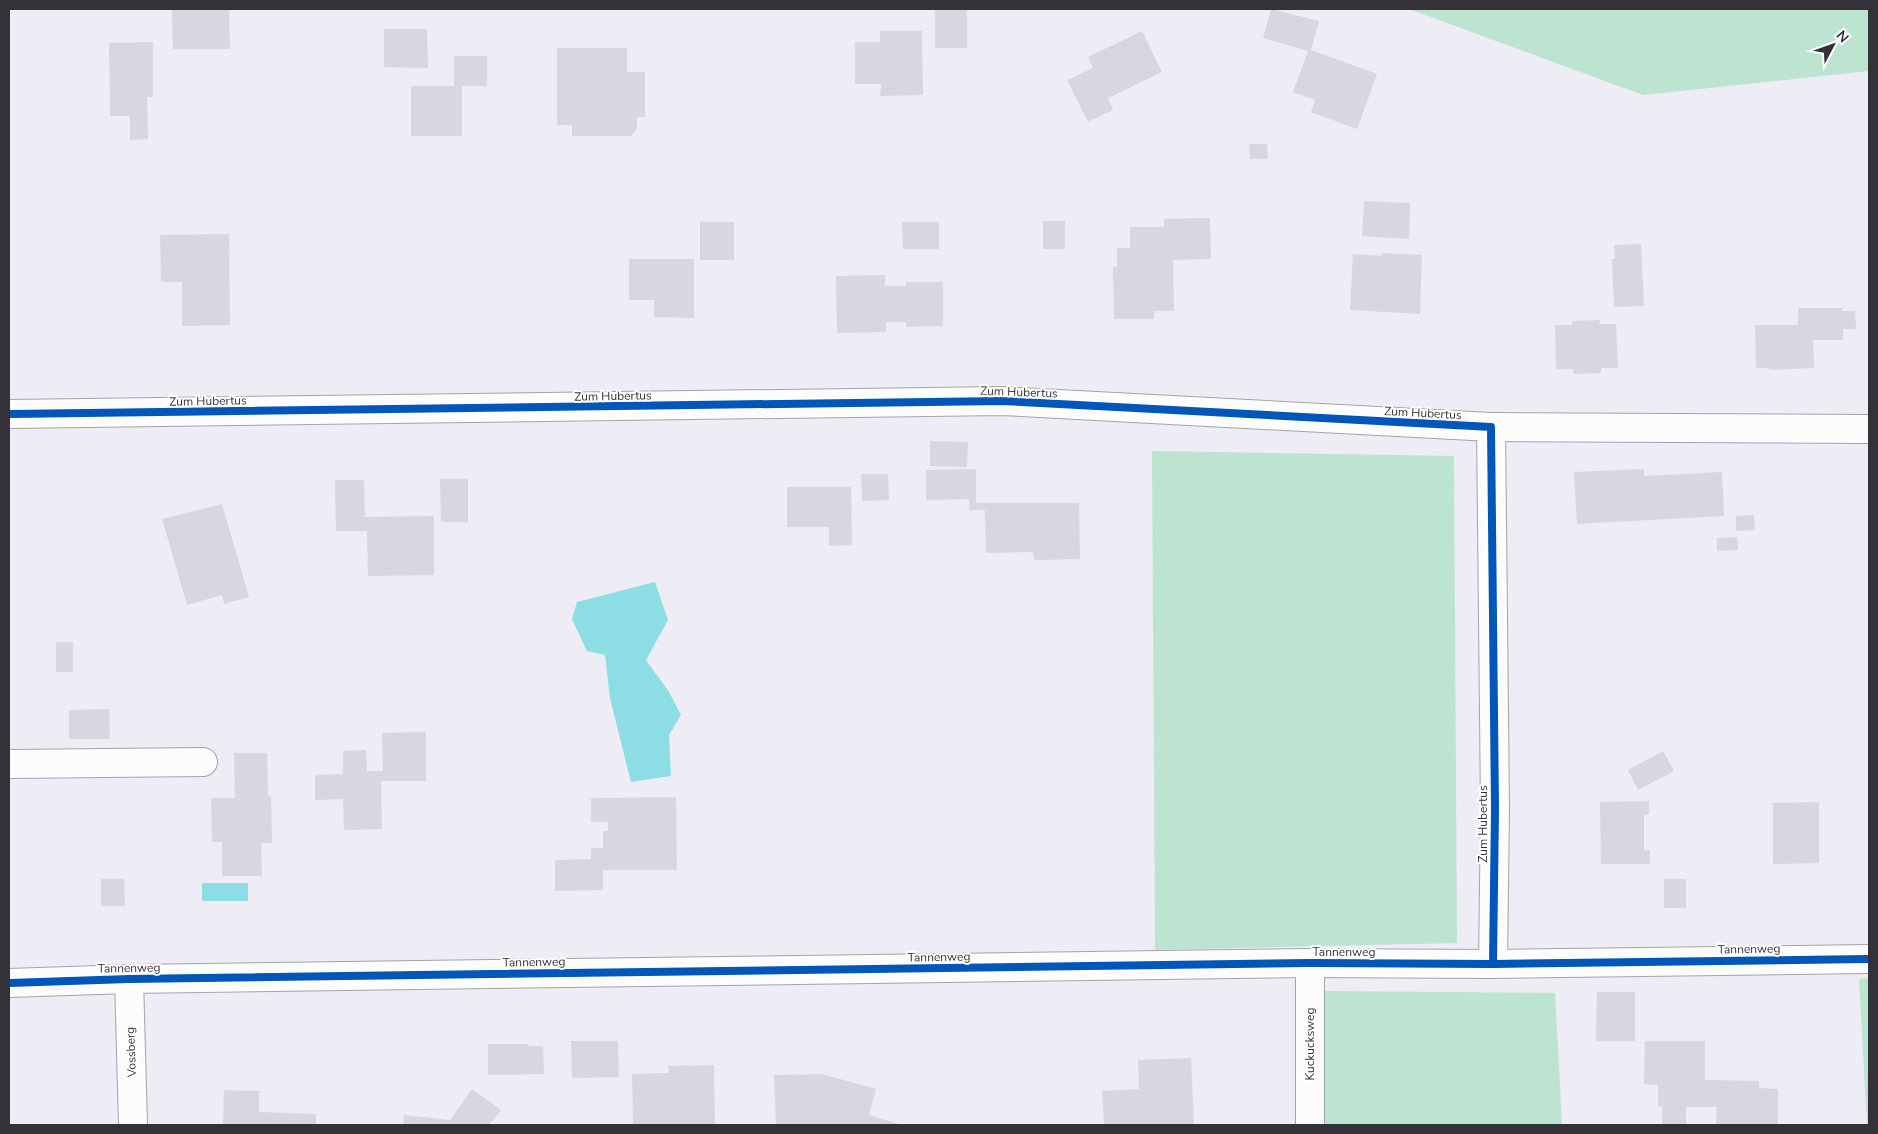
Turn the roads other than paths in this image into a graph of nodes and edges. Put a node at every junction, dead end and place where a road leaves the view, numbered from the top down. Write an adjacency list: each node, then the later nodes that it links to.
1 (9, 414): 2 (street, Zum Hubertus)
2 (1491, 427): 3 (street, Zum Hubertus); 8 (street, Zum Hubertus)
3 (1869, 429)
4 (203, 762): 5 (street)
5 (9, 764)
6 (1869, 959): 8 (street, Tannenweg)
7 (1310, 963): 8 (street, Tannenweg); 9 (street, Tannenweg); 12 (street, Kuckucksweg)
8 (1493, 964)
9 (129, 979): 10 (street, Tannenweg); 11 (street, Vossberg)
10 (9, 984)
11 (133, 1125)
12 (1310, 1125)

